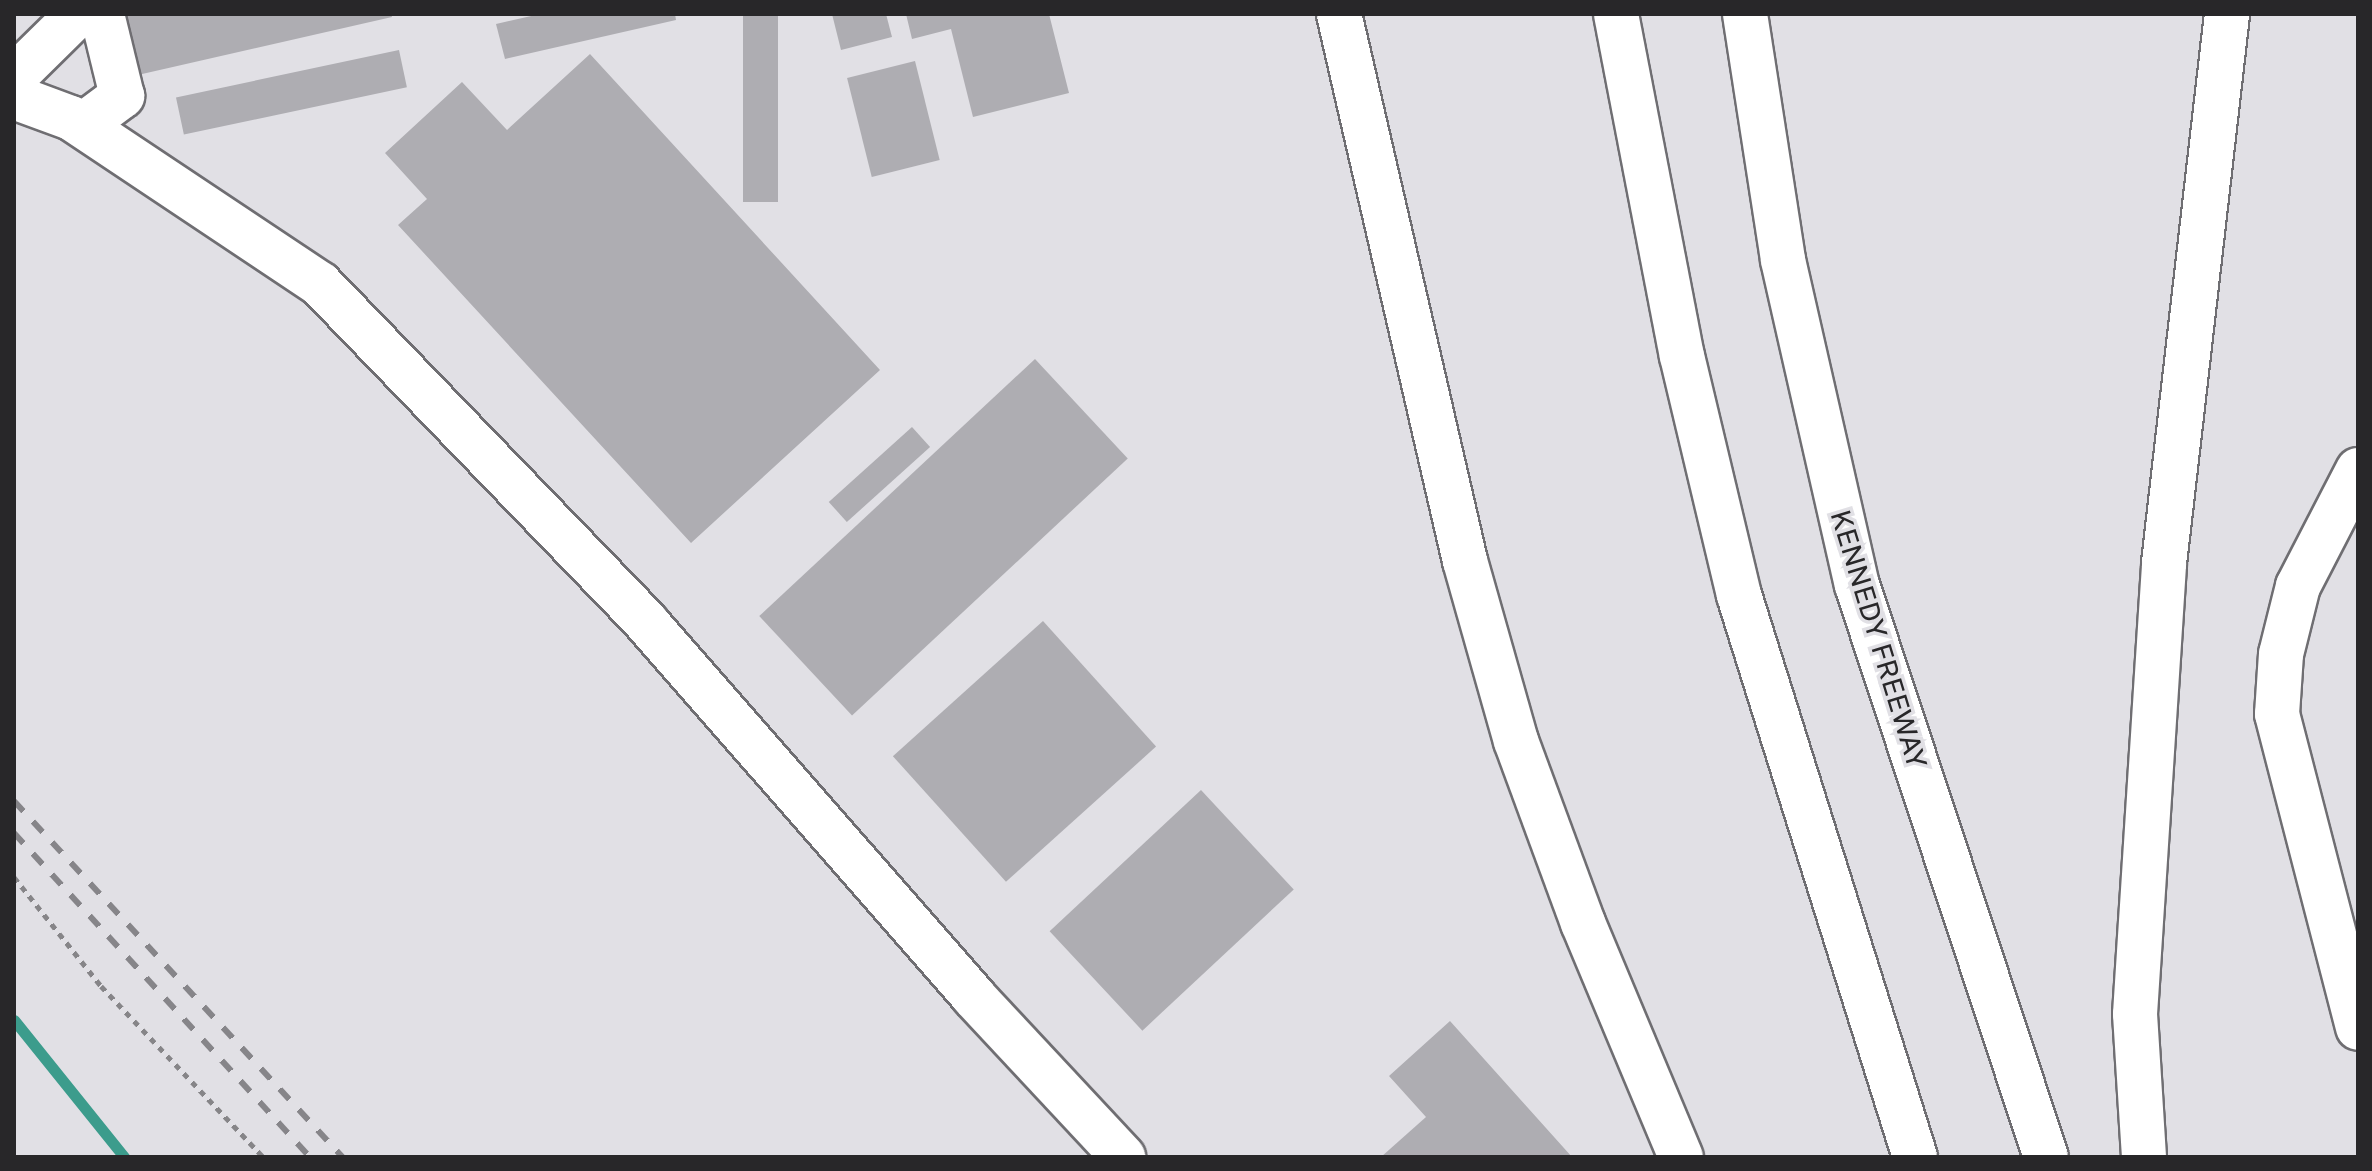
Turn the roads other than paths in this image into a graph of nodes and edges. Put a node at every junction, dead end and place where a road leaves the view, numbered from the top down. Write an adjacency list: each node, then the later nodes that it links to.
1 (78, 14): 7 (main road)
2 (102, 14): 9 (main road)
3 (1339, 14): 13 (main road)
4 (1616, 14): 14 (main road)
5 (1745, 14): 15 (main road, KENNEDY FREEWAY)
6 (2227, 14): 16 (main road)
7 (14, 77)
8 (14, 97): 9 (main road)
9 (83, 125): 12 (main road)
10 (2358, 470): 11 (main road)
11 (2358, 1028)
12 (1123, 1157)
13 (1681, 1157)
14 (1915, 1157)
15 (2046, 1157)
16 (2144, 1157)

